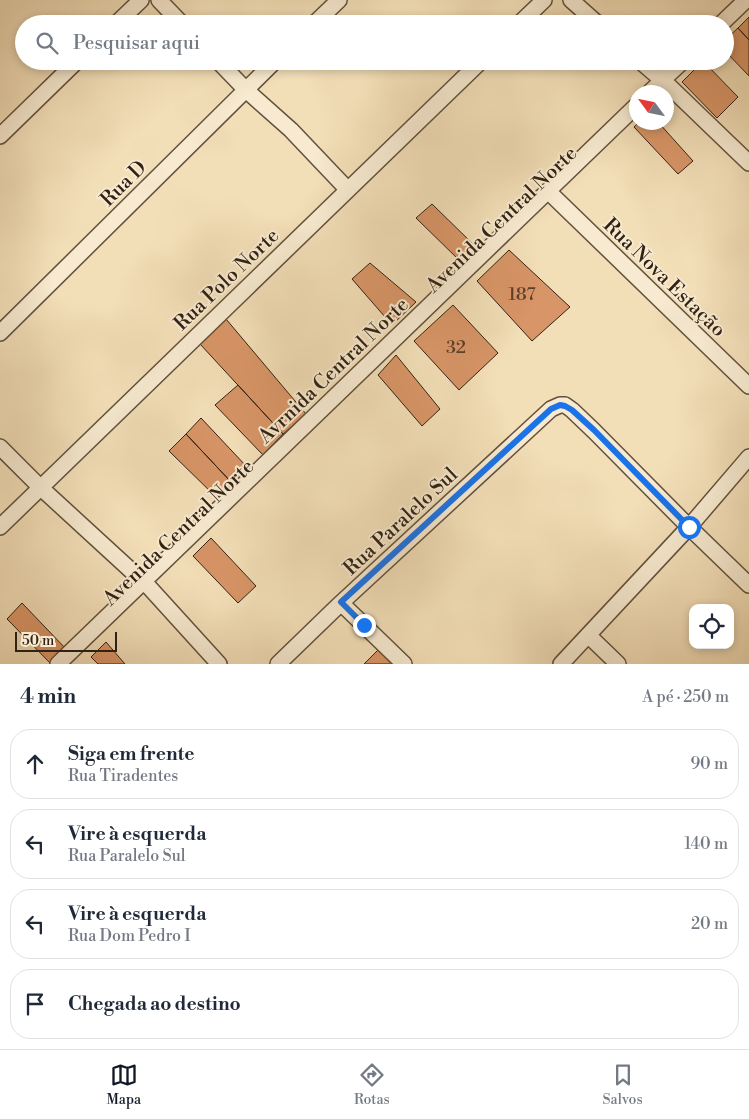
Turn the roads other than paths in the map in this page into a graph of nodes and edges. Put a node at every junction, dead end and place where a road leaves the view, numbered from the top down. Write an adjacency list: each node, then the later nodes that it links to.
1 (141, 0): 8 (street)
2 (159, 0): 9 (street)
3 (339, 0): 10 (street)
4 (544, 0): 11 (street)
5 (571, 0): 12 (street)
6 (746, 0): 13 (street)
7 (749, 8): 14 (street)
8 (125, 15)
9 (173, 15)
10 (323, 15)
11 (528, 15)
12 (588, 15)
13 (731, 15)
14 (734, 22)
15 (68, 70): 29 (street)
16 (227, 70): 25 (street)
17 (266, 70): 25 (street, Rua D)
18 (472, 70): 31 (street, Rua Polo Norte)
19 (649, 70): 22 (street)
20 (676, 70): 23 (street)
21 (683, 70): 24 (street)
22 (663, 85)
23 (665, 85)
24 (665, 85)
25 (246, 90): 31 (street); 33 (street, Rua D)
26 (674, 95): 30 (street)
27 (629, 113): 40 (street, Avrnida Central Norte)
28 (629, 124): 32 (street, Avenida Central Norte)
29 (0, 136)
30 (749, 164)
31 (348, 190): 37 (street, Rua Polo Norte)
32 (553, 196): 34 (street, Rua Nova Estação); 40 (street, Avenida Central Norte)
33 (0, 333)
34 (749, 386)
35 (0, 448): 37 (street)
36 (749, 458): 39 (street)
37 (40, 487): 38 (street, Rua Polo Norte); 40 (street)
38 (0, 527)
39 (689, 527): 41 (street); 42 (street, Rua Paralelo Sul); 43 (street)
40 (146, 584): 44 (street, Avrnida Central Norte); 45 (street, Avenida Central Norte); 46 (street)
41 (749, 585)
42 (341, 602): 47 (street, Rua Paralelo Sul); 48 (street)
43 (588, 635): 49 (street); 50 (street)
44 (58, 664)
45 (71, 664)
46 (219, 664)
47 (278, 664)
48 (404, 664)
49 (561, 664)
50 (618, 664)

